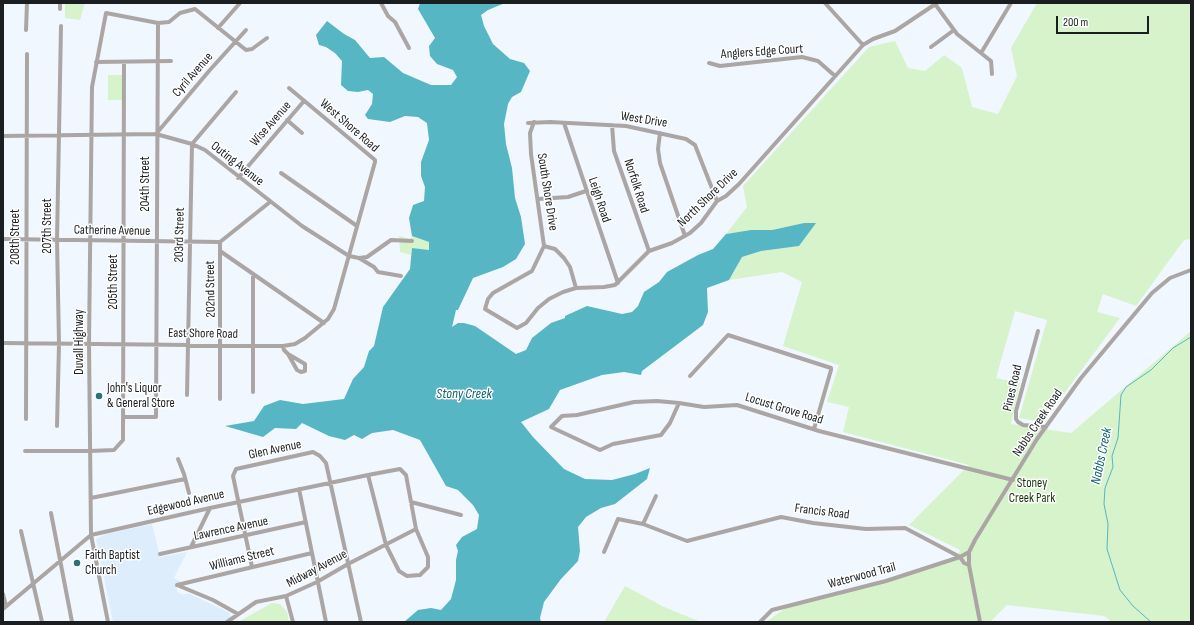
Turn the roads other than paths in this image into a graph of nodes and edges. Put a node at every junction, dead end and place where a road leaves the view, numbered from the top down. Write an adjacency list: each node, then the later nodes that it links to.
1 (27, 3): 12 (street)
2 (60, 3): 8 (street)
3 (240, 3): 11 (street)
4 (381, 3): 19 (street)
5 (825, 3): 17 (street)
6 (1011, 3): 20 (street)
7 (936, 4): 14 (street); 17 (street, North Shore Drive)
8 (60, 9)
9 (158, 23): 11 (street); 23 (street); 25 (street, 204th Street)
10 (61, 26): 42 (street, 207th Street)
11 (218, 28): 16 (street)
12 (26, 30)
13 (246, 30): 16 (street, Cyril Avenue)
14 (954, 30): 18 (street); 20 (street)
15 (267, 38): 16 (street)
16 (235, 42): 39 (street, Cyril Avenue)
17 (863, 45): 28 (street, North Shore Drive)
18 (931, 47)
19 (409, 48)
20 (981, 53): 27 (street)
21 (27, 54): 41 (street, 208th Street)
22 (172, 61): 25 (street)
23 (96, 62): 24 (street); 43 (street, Duvall Highway)
24 (124, 62): 25 (street); 44 (street, 205th Street)
25 (156, 62): 39 (street, 204th Street)
26 (709, 63): 28 (street, Anglers Edge Court)
27 (992, 74)
28 (835, 76): 50 (street, North Shore Drive)
29 (289, 88): 31 (street, West Shore Road)
30 (236, 92): 45 (street)
31 (304, 101): 32 (street, Wise Avenue); 52 (street, West Shore Road)
32 (287, 120): 37 (street); 47 (street, Wise Avenue)
33 (534, 122): 34 (street, West Drive); 35 (street, West Drive); 49 (street, South Shore Drive)
34 (528, 123)
35 (564, 123): 36 (street, West Drive); 48 (street, Leigh Road)
36 (612, 125): 38 (street, West Drive); 65 (street, Norfolk Road)
37 (302, 133)
38 (660, 133): 50 (street, West Drive); 53 (street)
39 (156, 134): 44 (street, Outing Avenue); 45 (street, Outing Avenue); 59 (street, 204th Street)
40 (3, 136): 41 (street, Outing Avenue)
41 (26, 136): 42 (street, Outing Avenue); 55 (street, 208th Street)
42 (59, 136): 43 (street, Outing Avenue); 56 (street, 207th Street)
43 (91, 136): 44 (street, Outing Avenue); 57 (street, Duvall Highway)
44 (124, 136): 58 (street, 205th Street)
45 (192, 144): 47 (street, Outing Avenue); 61 (street, 203rd Street)
46 (281, 173): 52 (street)
47 (238, 178): 51 (street, Outing Avenue)
48 (586, 191): 49 (street); 71 (street, Leigh Road)
49 (538, 199): 63 (street, South Shore Drive)
50 (717, 201): 53 (street, North Shore Drive)
51 (270, 202): 62 (street, 202nd Street); 66 (street, Outing Avenue)
52 (357, 226): 66 (street, West Shore Road)
53 (685, 236): 65 (street, North Shore Drive)
54 (3, 239): 55 (street, Catherine Avenue)
55 (26, 240): 56 (street, Catherine Avenue); 80 (street, 208th Street)
56 (57, 240): 57 (street, Catherine Avenue); 81 (street, 207th Street)
57 (91, 241): 58 (street, Catherine Avenue); 76 (street, Duvall Highway)
58 (124, 241): 59 (street, Catherine Avenue); 77 (street, 205th Street)
59 (156, 241): 61 (street, Catherine Avenue); 78 (street, 204th Street)
60 (412, 241): 67 (street)
61 (189, 242): 62 (street, Catherine Avenue); 79 (street, 203rd Street)
62 (220, 242): 64 (street, 202nd Street)
63 (544, 246): 72 (street); 72 (street, South Shore Drive)
64 (220, 251): 69 (street); 82 (street, 202nd Street)
65 (649, 251): 71 (street, North Shore Drive)
66 (349, 256): 67 (street, Outing Avenue); 73 (street, East Shore Road)
67 (359, 258): 70 (street)
68 (1191, 270): 94 (street, Nabbs Creek Road)
69 (253, 274): 73 (street); 83 (street)
70 (401, 276)
71 (618, 283): 72 (street)
72 (576, 288)
73 (324, 322): 84 (street, East Shore Road)
74 (1038, 331): 94 (street, Pines Road)
75 (3, 343): 80 (street, East Shore Road)
76 (89, 343): 77 (street, East Shore Road); 81 (street, East Shore Road); 97 (street, Duvall Highway)
77 (124, 343): 78 (street, East Shore Road); 91 (street, 205th Street)
78 (156, 343): 79 (street, East Shore Road); 91 (street, 204th Street)
79 (188, 343): 82 (street, East Shore Road); 88 (street, 203rd Street)
80 (26, 344): 81 (street, East Shore Road); 92 (street, 208th Street)
81 (59, 344): 93 (street, 207th Street)
82 (221, 344): 83 (street, East Shore Road); 89 (street, 202nd Street)
83 (254, 344): 84 (street, East Shore Road); 87 (street)
84 (283, 346): 85 (street)
85 (288, 354): 85 (street)
86 (690, 376): 95 (street)
87 (253, 392)
88 (187, 395)
89 (220, 399)
90 (679, 403): 90 (street, Locust Grove Road); 95 (street, Locust Grove Road)
91 (124, 417): 97 (street, 205th Street)
92 (26, 420)
93 (57, 426)
94 (1046, 427): 101 (street, Nabbs Creek Road)
95 (814, 430): 101 (street, Locust Grove Road)
96 (25, 451): 97 (street, 205th Street)
97 (90, 452): 106 (street, Duvall Highway)
98 (178, 460): 100 (street)
99 (368, 474): 102 (street, Edgewood Avenue); 108 (street, Edgewood Avenue); 118 (street)
100 (185, 479): 104 (street); 106 (street)
101 (1013, 480): 121 (street, Nabbs Creek Road)
102 (330, 482): 103 (street, Edgewood Avenue); 107 (street, Glen Avenue); 126 (street)
103 (299, 489): 107 (street, Edgewood Avenue); 112 (street)
104 (189, 493)
105 (656, 496): 113 (street)
106 (91, 498): 116 (street, Duvall Highway)
107 (239, 502): 109 (street, Edgewood Avenue); 117 (street)
108 (411, 502): 111 (street); 114 (street)
109 (210, 508): 116 (street, Edgewood Avenue); 119 (street)
110 (51, 513): 125 (street)
111 (461, 515)
112 (306, 522): 117 (street, Lawrence Avenue); 122 (street)
113 (643, 524): 120 (street, Francis Road); 124 (street, Francis Road)
114 (416, 529): 118 (street, Midway Avenue); 118 (street)
115 (21, 531): 130 (street)
116 (91, 535): 125 (street, Edgewood Avenue); 137 (street, Duvall Highway)
117 (246, 536): 119 (street, Lawrence Avenue); 128 (street)
118 (386, 545): 126 (street, Midway Avenue)
119 (191, 547): 123 (street, Lawrence Avenue)
120 (604, 552)
121 (969, 552): 124 (street); 127 (street)
122 (312, 553): 128 (street, Williams Street); 129 (street)
123 (160, 554)
124 (960, 557): 127 (street); 142 (street, Waterwood Trail)
125 (60, 561): 130 (street, Edgewood Avenue); 136 (street)
126 (348, 564): 129 (street, Midway Avenue); 141 (street)
127 (969, 565): 143 (street)
128 (252, 567): 134 (street, Williams Street)
129 (318, 582): 132 (street, Midway Avenue); 140 (street)
130 (33, 583): 133 (street, Edgewood Avenue); 135 (street)
131 (3, 594): 133 (street)
132 (286, 596): 134 (street, Midway Avenue); 139 (street)
133 (5, 607)
134 (238, 614): 138 (street, Midway Avenue)
135 (42, 622)
136 (72, 622)
137 (108, 622)
138 (227, 622)
139 (293, 622)
140 (326, 622)
141 (361, 622)
142 (760, 622)
143 (980, 622)

